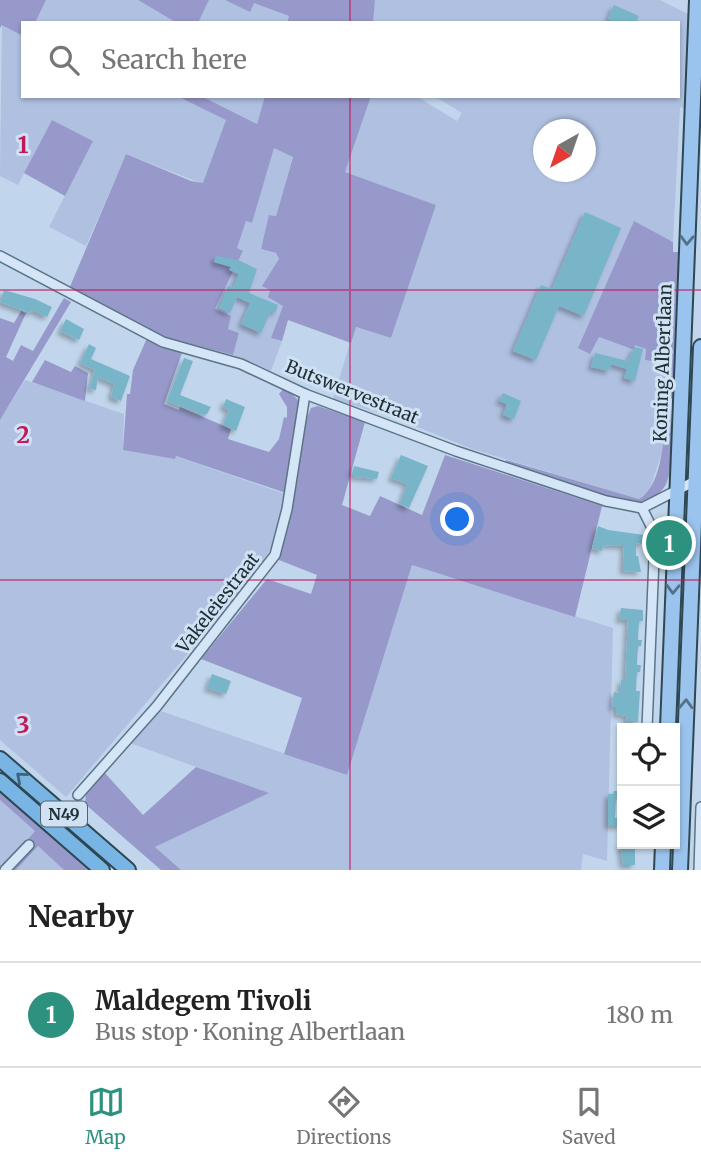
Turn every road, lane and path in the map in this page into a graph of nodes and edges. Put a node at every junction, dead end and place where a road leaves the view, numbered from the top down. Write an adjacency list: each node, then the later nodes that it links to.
1 (697, 0): 6 (main road, Koning Albertlaan, one-way to 6)
2 (0, 256): 4 (street, Butswervestraat)
3 (701, 347): 5 (main road, Koning Albertlaan)
4 (305, 394): 7 (street, Butswervestraat); 13 (street, Vakeleiestraat)
5 (698, 480): 6 (street); 8 (main road, Koning Albertlaan)
6 (677, 490): 7 (street); 10 (main road, Koning Albertlaan, one-way to 10)
7 (642, 508): 9 (street)
8 (694, 665): 21 (main road, Koning Albertlaan, one-way to 8)
9 (648, 723)
10 (668, 723)
11 (0, 758): 19 (highway, N49, one-way to 11)
12 (0, 781): 18 (highway, N49)
13 (78, 795)
14 (701, 807): 22 (street)
15 (29, 845): 17 (street)
16 (663, 849): 20 (main road)
17 (5, 870)
18 (102, 870)
19 (128, 870)
20 (662, 870)
21 (680, 870)
22 (699, 870)

